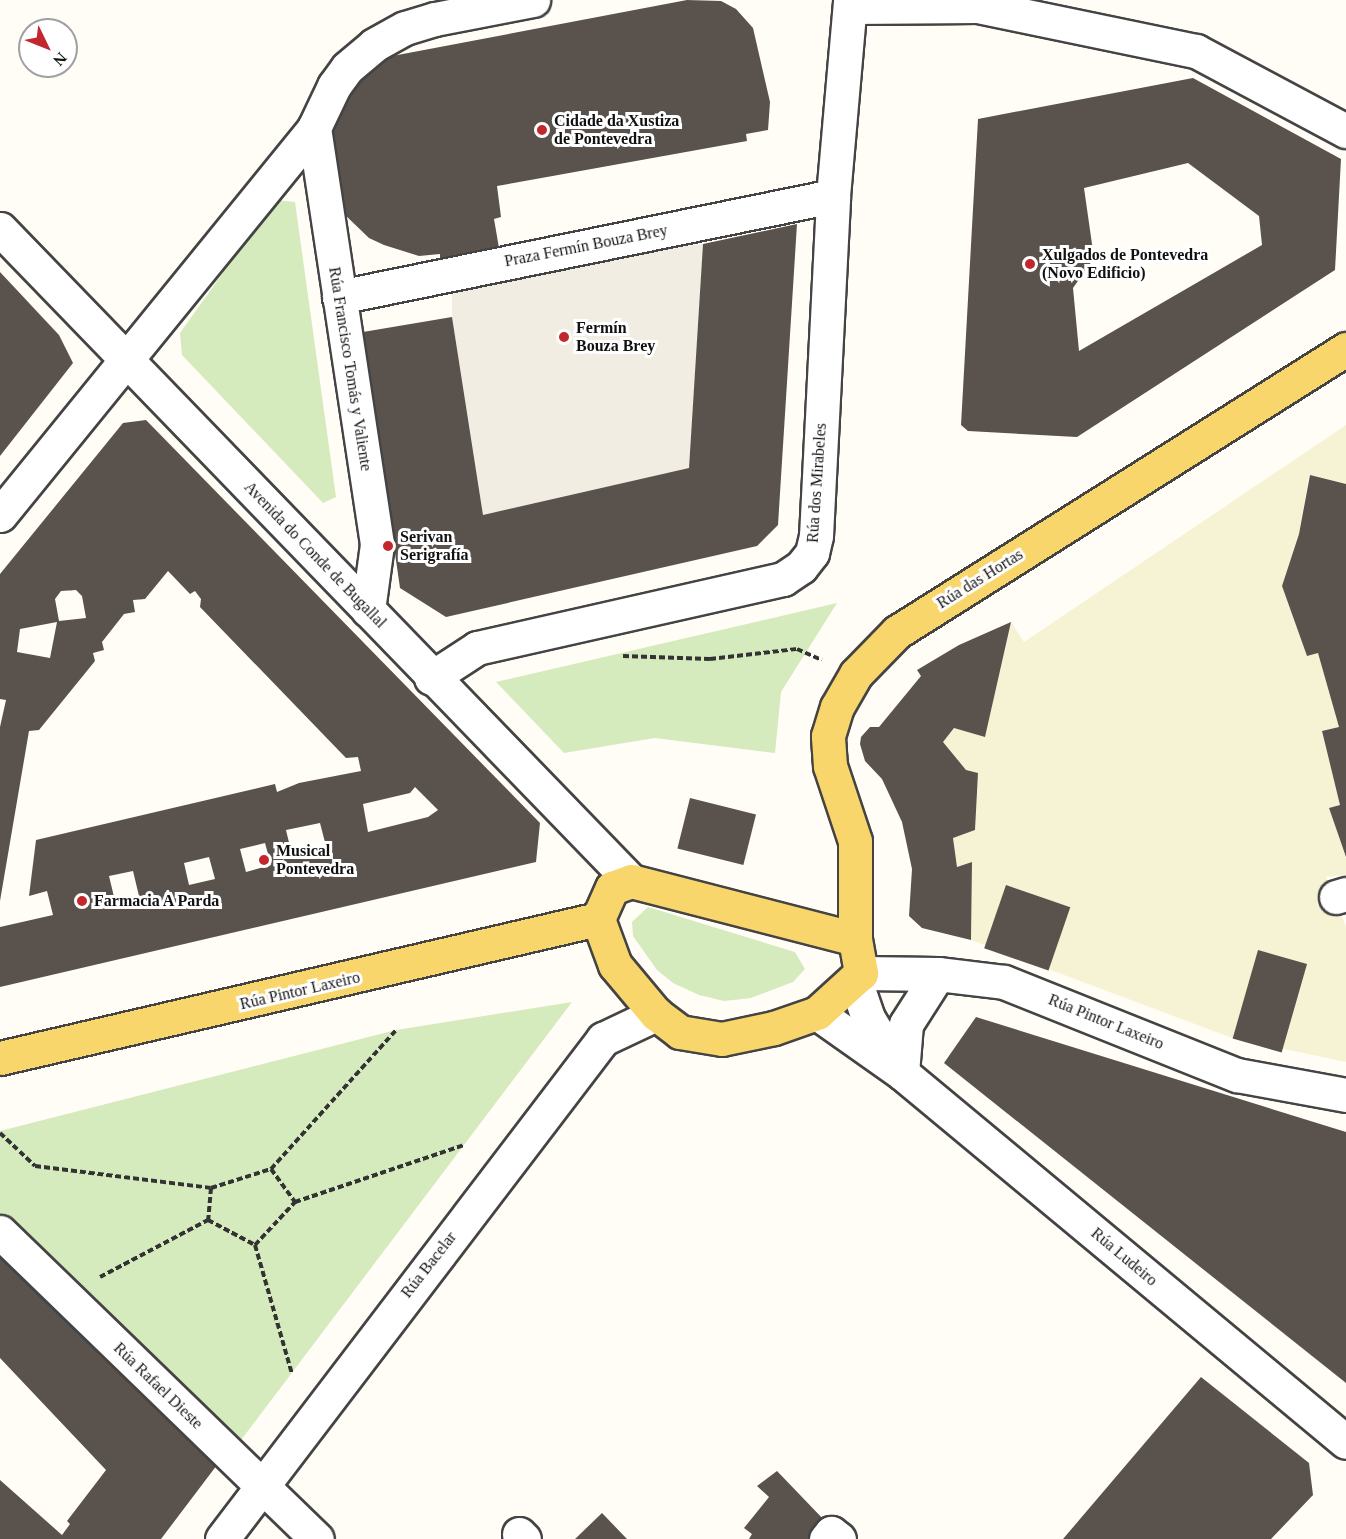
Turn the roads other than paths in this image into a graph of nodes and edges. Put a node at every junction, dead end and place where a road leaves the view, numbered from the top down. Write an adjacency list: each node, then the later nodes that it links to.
1 (533, 0): 3 (street)
2 (850, 3): 4 (street); 5 (street, Rúa dos Mirabeles)
3 (314, 128): 7 (street, Rúa Francisco Tomás y Valiente); 9 (street)
4 (1346, 131)
5 (833, 196): 7 (street, Praza Fermín Bouza Brey); 12 (street, Rúa dos Mirabeles)
6 (0, 229): 9 (street, Avenida do Conde de Bugallal)
7 (339, 297): 11 (street, Rúa Francisco Tomás y Valiente)
8 (1346, 349): 15 (main road, Rúa das Hortas)
9 (128, 360): 10 (street); 11 (street, Avenida do Conde de Bugallal)
10 (0, 515)
11 (368, 610): 12 (street, Avenida do Conde de Bugallal)
12 (431, 678): 13 (street, Avenida do Conde de Bugallal)
13 (631, 881): 14 (main road); 15 (main road)
14 (598, 919): 19 (main road); 20 (main road, Rúa Pintor Laxeiro)
15 (855, 939): 17 (main road)
16 (938, 974): 17 (street, Rúa Pintor Laxeiro); 21 (street); 22 (street, Rúa Pintor Laxeiro)
17 (858, 976): 18 (main road); 21 (street)
18 (817, 1013): 19 (main road); 21 (street)
19 (656, 1014): 25 (street, Rúa Bacelar)
20 (0, 1058)
21 (902, 1073): 24 (street, Rúa Ludeiro)
22 (1346, 1095)
23 (0, 1232): 25 (street, Rúa Rafael Dieste)
24 (1346, 1442)
25 (263, 1486): 26 (street, Rúa Bacelar); 27 (street, Rúa Rafael Dieste)
26 (222, 1539)
27 (317, 1539)
28 (826, 1539): 29 (street)
29 (839, 1539)

